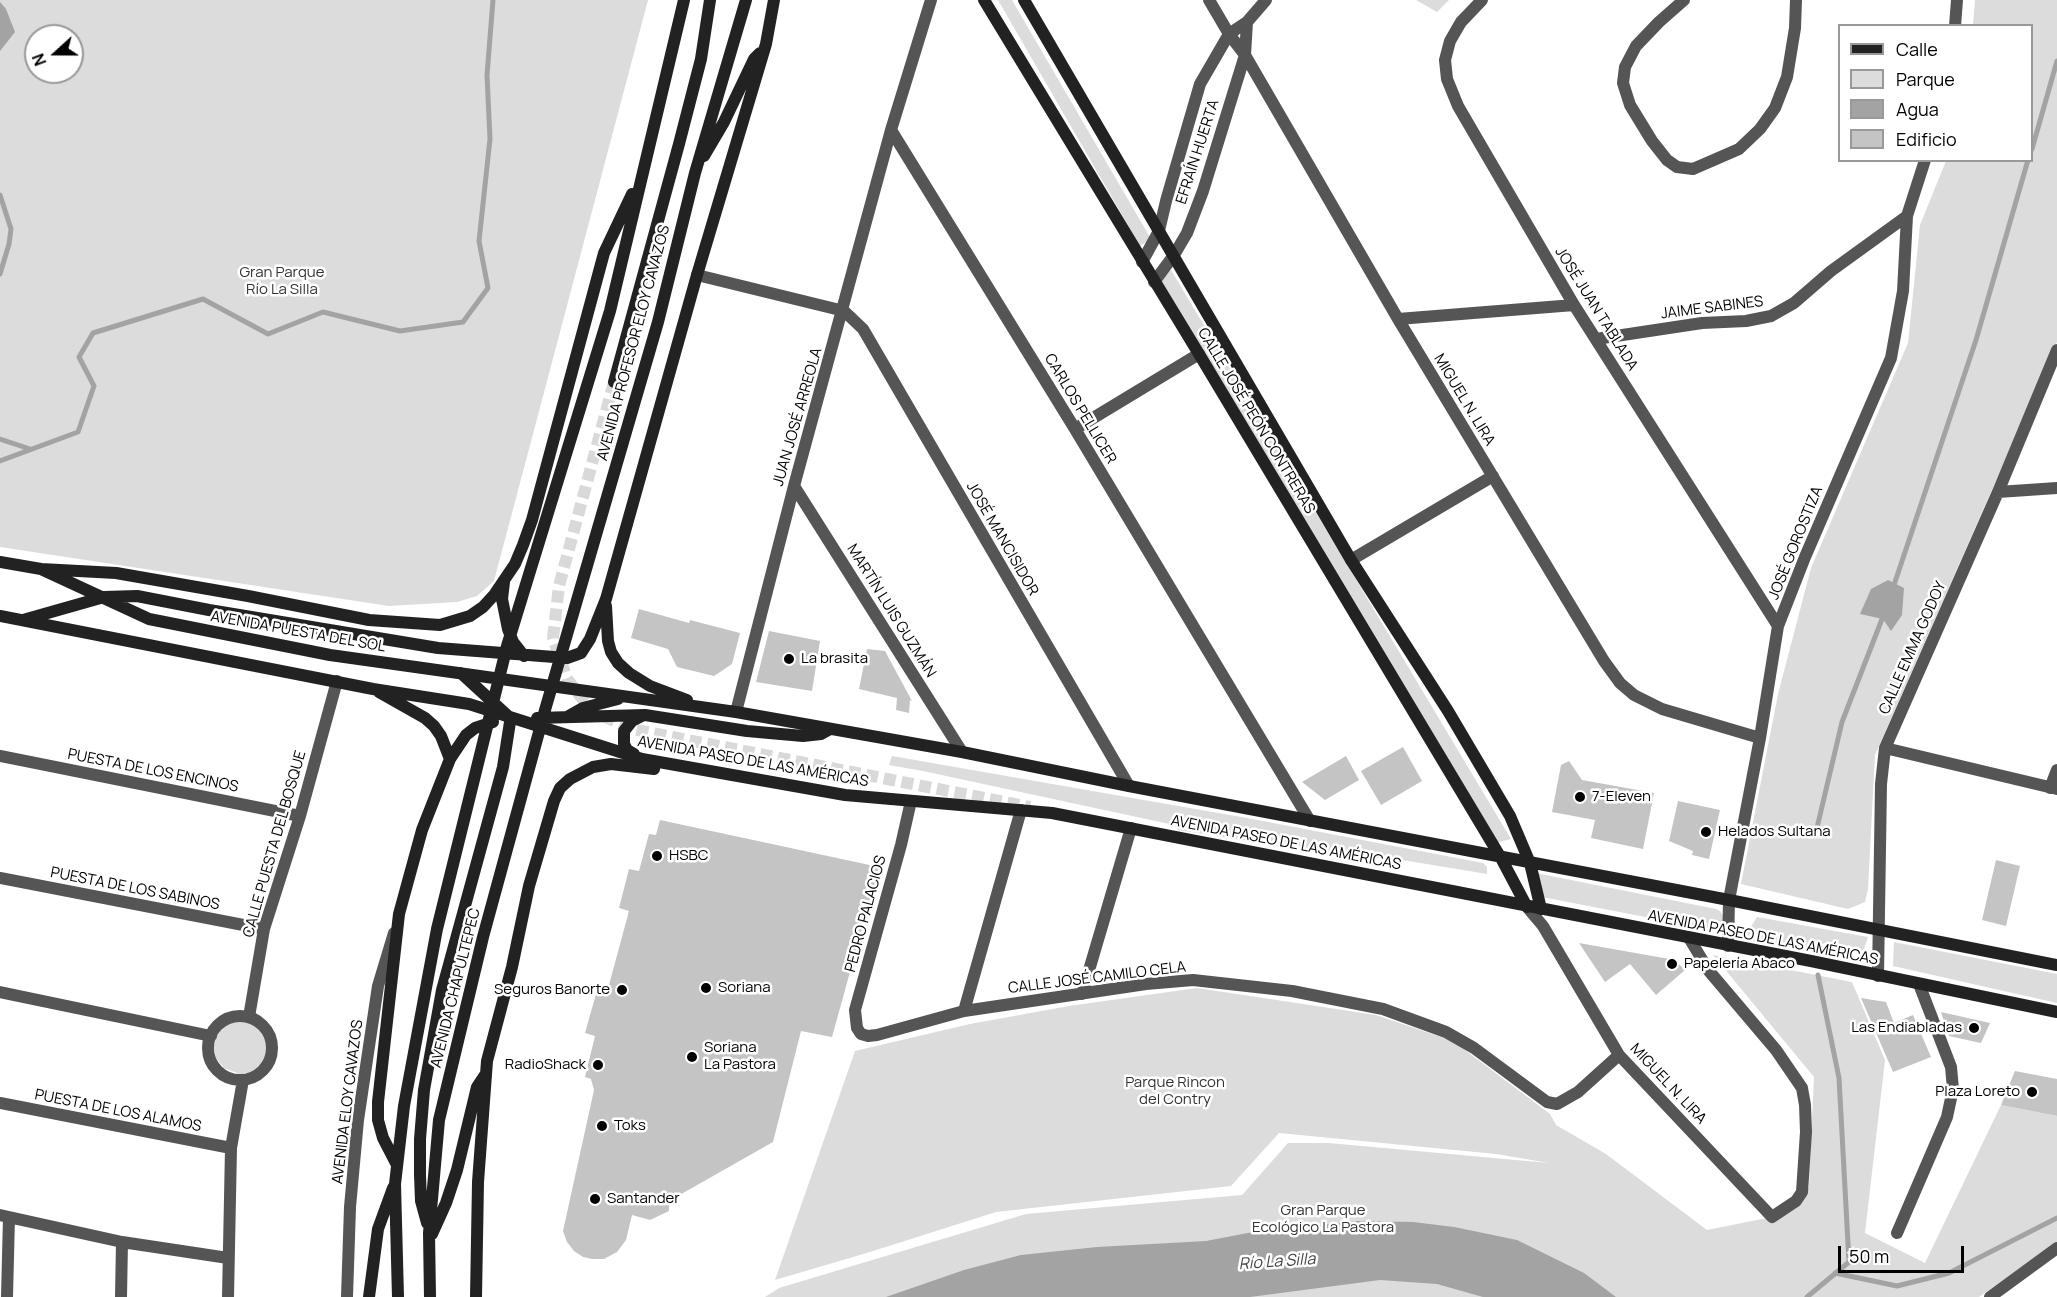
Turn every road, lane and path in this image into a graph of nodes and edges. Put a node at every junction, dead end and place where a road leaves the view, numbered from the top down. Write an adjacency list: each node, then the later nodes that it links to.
1 (684, 0): 21 (main road, AVENIDA PROFESOR ELOY CAVAZOS)
2 (710, 0): 35 (main road)
3 (746, 0): 22 (main road, AVENIDA PROFESOR ELOY CAVAZOS)
4 (774, 0): 17 (main road)
5 (931, 0): 19 (street)
6 (984, 0): 26 (main road, CALLE JOSÉ PEÓN CONTRERAS)
7 (1024, 0): 24 (main road, CALLE JOSÉ PEÓN CONTRERAS)
8 (1209, 0): 16 (street, MIGUEL N. LIRA)
9 (1266, 0): 14 (street, EFRAÍN HUERTA)
10 (1482, 0): 29 (street, JOSÉ JUAN TABLADA)
11 (1684, 0): 12 (street)
12 (1796, 0)
13 (1957, 0): 15 (street)
14 (1247, 22): 16 (street, EFRAÍN HUERTA); 18 (street, EFRAÍN HUERTA)
15 (1955, 24)
16 (1229, 34): 18 (street, MIGUEL N. LIRA); 24 (street, EFRAÍN HUERTA)
17 (766, 44): 22 (main road); 27 (main road)
18 (1245, 55): 25 (street, EFRAÍN HUERTA); 31 (street, MIGUEL N. LIRA)
19 (891, 130): 30 (street, JUAN JOSÉ ARREOLA); 36 (street, CARLOS PELLICER)
20 (1924, 162): 23 (street, JOSÉ GOROSTIZA)
21 (642, 173): 44 (main road); 55 (main road, AVENIDA PROFESOR ELOY CAVAZOS)
22 (695, 173): 54 (main road, AVENIDA PROFESOR ELOY CAVAZOS)
23 (1907, 216): 32 (street, JAIME SABINES); 49 (street, JOSÉ GOROSTIZA)
24 (1159, 231): 25 (main road, CALLE JOSÉ PEÓN CONTRERAS); 26 (street, EFRAÍN HUERTA)
25 (1174, 255): 28 (street, EFRAÍN HUERTA); 41 (main road, CALLE JOSÉ PEÓN CONTRERAS)
26 (1142, 262): 28 (main road, CALLE JOSÉ PEÓN CONTRERAS)
27 (697, 275): 30 (street); 46 (main road)
28 (1154, 282): 34 (main road, CALLE JOSÉ PEÓN CONTRERAS)
29 (1574, 305): 31 (street); 32 (street, JOSÉ JUAN TABLADA)
30 (844, 311): 38 (street, JUAN JOSÉ ARREOLA); 71 (street, JOSÉ MANCISIDOR)
31 (1398, 319): 37 (street, MIGUEL N. LIRA)
32 (1596, 339): 49 (street, JOSÉ JUAN TABLADA)
33 (2057, 350): 40 (street, CALLE EMMA GODOY)
34 (1199, 354): 36 (street); 78 (main road, CALLE JOSÉ PEÓN CONTRERAS)
35 (614, 382)
36 (1075, 429): 76 (street, CARLOS PELLICER)
37 (1493, 476): 41 (street); 63 (street, MIGUEL N. LIRA)
38 (794, 486): 58 (street, JUAN JOSÉ ARREOLA); 65 (street, MARTÍN LUIS GUZMÁN)
39 (2057, 488): 40 (street)
40 (1998, 492): 64 (street, CALLE EMMA GODOY)
41 (1351, 560): 79 (main road, CALLE JOSÉ PEÓN CONTRERAS)
42 (0, 562): 43 (main road)
43 (40, 569): 44 (main road); 45 (main road, AVENIDA PUESTA DEL SOL)
44 (504, 579): 50 (main road)
45 (104, 597): 48 (main road); 50 (main road); 51 (main road, AVENIDA PUESTA DEL SOL)
46 (606, 599): 50 (main road); 57 (main road)
47 (0, 616): 48 (main road)
48 (21, 621): 52 (main road)
49 (1779, 626): 63 (street, JOSÉ GOROSTIZA)
50 (524, 656)
51 (461, 672): 54 (main road, AVENIDA PUESTA DEL SOL); 60 (main road)
52 (337, 681): 53 (main road); 75 (street, CALLE PUESTA DEL BOSQUE)
53 (373, 689): 60 (main road); 67 (main road)
54 (555, 690): 56 (main road, AVENIDA PASEO DE LAS AMÉRICAS); 109 (main road, AVENIDA CHAPULTEPEC)
55 (495, 694): 105 (main road, AVENIDA CHAPULTEPEC)
56 (625, 697): 57 (main road, AVENIDA PASEO DE LAS AMÉRICAS); 61 (main road)
57 (714, 709): 58 (main road, AVENIDA PASEO DE LAS AMÉRICAS)
58 (736, 712): 62 (main road, AVENIDA PASEO DE LAS AMÉRICAS)
59 (645, 715): 61 (main road); 62 (main road); 68 (main road)
60 (508, 717): 61 (main road); 67 (main road); 68 (main road, AVENIDA PASEO DE LAS AMÉRICAS); 109 (main road)
61 (566, 718)
62 (830, 729): 65 (main road, AVENIDA PASEO DE LAS AMÉRICAS)
63 (1760, 738): 81 (street, JOSÉ GOROSTIZA)
64 (1885, 748): 72 (street); 87 (street, CALLE EMMA GODOY)
65 (962, 752): 71 (main road, AVENIDA PASEO DE LAS AMÉRICAS)
66 (0, 756): 75 (street, PUESTA DE LOS ENCINOS)
67 (450, 759): 84 (main road)
68 (642, 759): 70 (main road, AVENIDA PASEO DE LAS AMÉRICAS)
69 (2057, 770): 72 (street)
70 (708, 771): 73 (main road, AVENIDA PASEO DE LAS AMÉRICAS); 101 (main road)
71 (1129, 786): 76 (main road, AVENIDA PASEO DE LAS AMÉRICAS)
72 (2054, 789)
73 (911, 801): 74 (main road, AVENIDA PASEO DE LAS AMÉRICAS); 98 (street, PEDRO PALACIOS)
74 (1021, 810): 77 (main road, AVENIDA PASEO DE LAS AMÉRICAS); 95 (street)
75 (300, 816): 86 (street, CALLE PUESTA DEL BOSQUE)
76 (1310, 821): 78 (main road, AVENIDA PASEO DE LAS AMÉRICAS)
77 (1131, 828): 82 (main road, AVENIDA PASEO DE LAS AMÉRICAS); 94 (street)
78 (1501, 858): 79 (main road, AVENIDA PASEO DE LAS AMÉRICAS); 82 (main road, CALLE JOSÉ PEÓN CONTRERAS)
79 (1530, 863): 81 (main road, AVENIDA PASEO DE LAS AMÉRICAS); 83 (main road, CALLE JOSÉ PEÓN CONTRERAS)
80 (0, 878): 86 (street, PUESTA DE LOS SABINOS)
81 (1729, 900): 87 (main road, AVENIDA PASEO DE LAS AMÉRICAS); 89 (street, JOSÉ GOROSTIZA)
82 (1527, 907): 83 (main road, AVENIDA PASEO DE LAS AMÉRICAS); 85 (street, MIGUEL N. LIRA)
83 (1541, 909): 85 (street, MIGUEL N. LIRA); 88 (main road, AVENIDA PASEO DE LAS AMÉRICAS)
84 (399, 914): 105 (main road); 116 (street, AVENIDA ELOY CAVAZOS)
85 (1543, 926): 100 (street, MIGUEL N. LIRA)
86 (264, 929): 97 (street, CALLE PUESTA DEL BOSQUE)
87 (1878, 931): 90 (main road, AVENIDA PASEO DE LAS AMÉRICAS); 91 (street, CALLE EMMA GODOY)
88 (1689, 938): 89 (main road, AVENIDA PASEO DE LAS AMÉRICAS); 100 (street, MIGUEL N. LIRA)
89 (1728, 946): 91 (main road, AVENIDA PASEO DE LAS AMÉRICAS)
90 (2057, 965)
91 (1878, 976): 92 (main road, AVENIDA PASEO DE LAS AMÉRICAS)
92 (1919, 984): 96 (main road, AVENIDA PASEO DE LAS AMÉRICAS); 108 (street)
93 (0, 992): 99 (street)
94 (1082, 994): 95 (street, CALLE JOSÉ CAMILO CELA); 100 (street, CALLE JOSÉ CAMILO CELA)
95 (964, 1011): 98 (street, CALLE JOSÉ CAMILO CELA)
96 (2057, 1012)
97 (249, 1017): 99 (street); 102 (street)
98 (861, 1034)
99 (211, 1036): 102 (street)
100 (1619, 1055)
101 (486, 1074): 109 (main road); 120 (main road)
102 (243, 1080): 104 (street)
103 (0, 1104): 104 (street, PUESTA DE LOS ALAMOS)
104 (231, 1148): 112 (street)
105 (397, 1165): 106 (main road, AVENIDA CHAPULTEPEC)
106 (395, 1184): 117 (main road); 118 (main road, AVENIDA CHAPULTEPEC)
107 (4, 1216): 110 (street); 113 (street)
108 (1897, 1233)
109 (429, 1237): 119 (main road, AVENIDA CHAPULTEPEC)
110 (122, 1242): 112 (street); 114 (street)
111 (2057, 1248): 121 (street)
112 (228, 1258): 115 (street)
113 (7, 1297)
114 (121, 1297)
115 (228, 1297)
116 (347, 1297)
117 (369, 1297)
118 (398, 1297)
119 (430, 1297)
120 (476, 1297)
121 (1990, 1297)

